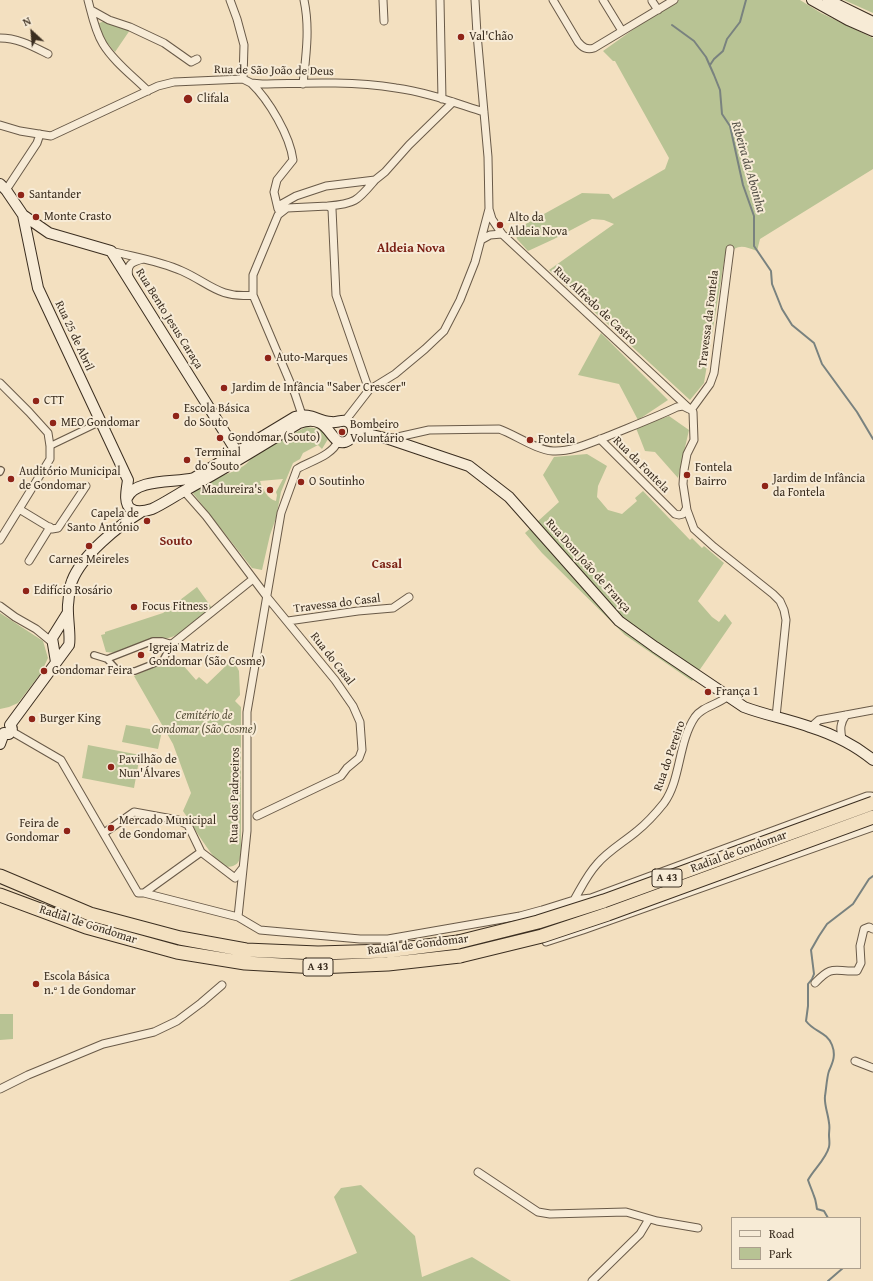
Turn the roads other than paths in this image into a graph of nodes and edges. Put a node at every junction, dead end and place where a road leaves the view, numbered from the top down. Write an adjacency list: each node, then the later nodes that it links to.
1 (88, 0): 13 (street)
2 (230, 0): 22 (street)
3 (304, 0): 24 (street)
4 (383, 0): 15 (street)
5 (440, 0): 26 (street)
6 (475, 0): 28 (street)
7 (553, 0): 17 (street)
8 (603, 0): 17 (street)
9 (674, 0): 14 (street)
10 (812, 0): 18 (main road)
11 (828, 0): 16 (main road)
12 (652, 1): 14 (street)
13 (91, 10): 21 (street); 25 (street)
14 (658, 10): 17 (street)
15 (384, 21)
16 (873, 22)
17 (622, 31)
18 (873, 31)
19 (0, 38): 20 (street)
20 (48, 54)
21 (197, 60)
22 (243, 79): 23 (street, Rua de São João de Deus); 25 (street, Rua de São João de Deus)
23 (251, 83): 24 (street, Rua de São João de Deus); 33 (street)
24 (303, 84): 26 (street, Rua de São João de Deus)
25 (148, 91): 30 (street, Rua de São João de Deus)
26 (442, 98): 27 (street, Rua de São João de Deus)
27 (453, 102): 28 (street, Rua de São João de Deus); 31 (street)
28 (484, 112): 35 (street)
29 (0, 125): 30 (street, Rua de São João de Deus)
30 (40, 134): 32 (street)
31 (375, 180): 33 (street); 34 (street)
32 (3, 188): 36 (main road, Rua 25 de Abril)
33 (278, 206): 37 (street)
34 (328, 206): 37 (street); 48 (street)
35 (489, 209): 39 (street, Rua Alfredo de Castro); 40 (street)
36 (23, 215): 38 (main road); 41 (main road, Rua 25 de Abril)
37 (278, 215): 46 (street)
38 (46, 231): 41 (main road); 43 (main road)
39 (502, 234): 40 (street); 49 (street, Rua Alfredo de Castro)
40 (481, 240): 48 (street)
41 (28, 242): 53 (main road, Rua 25 de Abril)
42 (730, 249): 50 (street, Travessa da Fontela)
43 (111, 251): 44 (street); 45 (main road, Rua Bento Jesus Caraça)
44 (143, 259): 45 (street); 46 (street)
45 (130, 280): 61 (main road, Rua Bento Jesus Caraça)
46 (253, 295): 52 (street)
47 (0, 383): 60 (street)
48 (369, 390): 54 (street)
49 (673, 394): 50 (street, Rua Alfredo de Castro); 51 (street)
50 (691, 410): 51 (street); 66 (street, Rua da Fontela)
51 (669, 411): 59 (street)
52 (300, 419): 54 (main road, Rua Dom João de França); 56 (main road); 61 (main road)
53 (100, 422): 60 (street); 64 (main road, Rua 25 de Abril)
54 (345, 424): 55 (main road, Rua Dom João de França); 56 (main road); 57 (main road)
55 (372, 435): 57 (main road, Rua Dom João de França); 58 (main road, Rua Dom João de França)
56 (335, 438): 57 (main road); 74 (street, Rua dos Padroeiros)
57 (351, 438)
58 (390, 439): 59 (street, Rua da Fontela); 85 (main road, Rua Dom João de França)
59 (600, 439): 66 (street, Rua da Fontela)
60 (50, 446): 65 (street)
61 (239, 455): 63 (main road); 64 (main road)
62 (86, 486): 68 (street)
63 (184, 491): 67 (main road); 72 (street, Rua do Casal)
64 (127, 500): 67 (main road); 69 (main road)
65 (19, 509): 68 (street); 70 (street)
66 (686, 509): 88 (street, Rua da Fontela)
67 (141, 512): 69 (main road)
68 (50, 527): 71 (street)
69 (115, 529): 76 (main road)
70 (0, 540)
71 (29, 560)
72 (253, 579): 74 (street, Rua do Casal); 80 (street)
73 (409, 597): 77 (street, Travessa do Casal)
74 (267, 598): 77 (street, Rua do Casal); 100 (street, Rua dos Padroeiros)
75 (0, 606): 79 (street)
76 (67, 614): 78 (main road); 79 (main road)
77 (288, 621): 95 (street, Rua do Casal)
78 (69, 635): 79 (main road); 81 (main road)
79 (55, 638): 81 (main road); 84 (main road)
80 (172, 644): 83 (street); 83 (street)
81 (68, 647): 84 (main road)
82 (94, 655): 83 (street)
83 (107, 659)
84 (56, 662): 89 (main road)
85 (728, 696): 88 (main road, Rua Dom João de França); 104 (street, Rua do Pereiro)
86 (873, 710): 87 (street)
87 (846, 715): 90 (street); 91 (street)
88 (776, 717): 90 (main road, Rua Dom João de França)
89 (4, 727): 92 (main road); 98 (street)
90 (811, 727): 91 (main road, Rua Dom João de França)
91 (842, 740): 93 (main road, Rua Dom João de França)
92 (0, 744)
93 (873, 760)
94 (873, 803): 101 (highway, Radial de Gondomar / A 43, bridge)
95 (257, 816)
96 (873, 817): 103 (highway, Radial de Gondomar / A 43, bridge)
97 (873, 826): 104 (street); 108 (street)
98 (104, 833): 99 (street); 102 (street)
99 (201, 852): 100 (street); 102 (street)
100 (242, 869): 106 (street, Rua dos Padroeiros)
101 (0, 876)
102 (144, 893): 106 (street)
103 (0, 895)
104 (574, 900): 105 (street); 108 (street)
105 (535, 912): 106 (street); 108 (street)
106 (238, 917)
107 (873, 929): 109 (street)
108 (583, 930)
109 (815, 983)
110 (222, 985): 113 (street)
111 (856, 1061): 112 (street)
112 (873, 1068)
113 (0, 1089)
114 (478, 1172): 115 (street)
115 (649, 1219): 116 (street); 117 (street)
116 (698, 1228)
117 (592, 1281)

